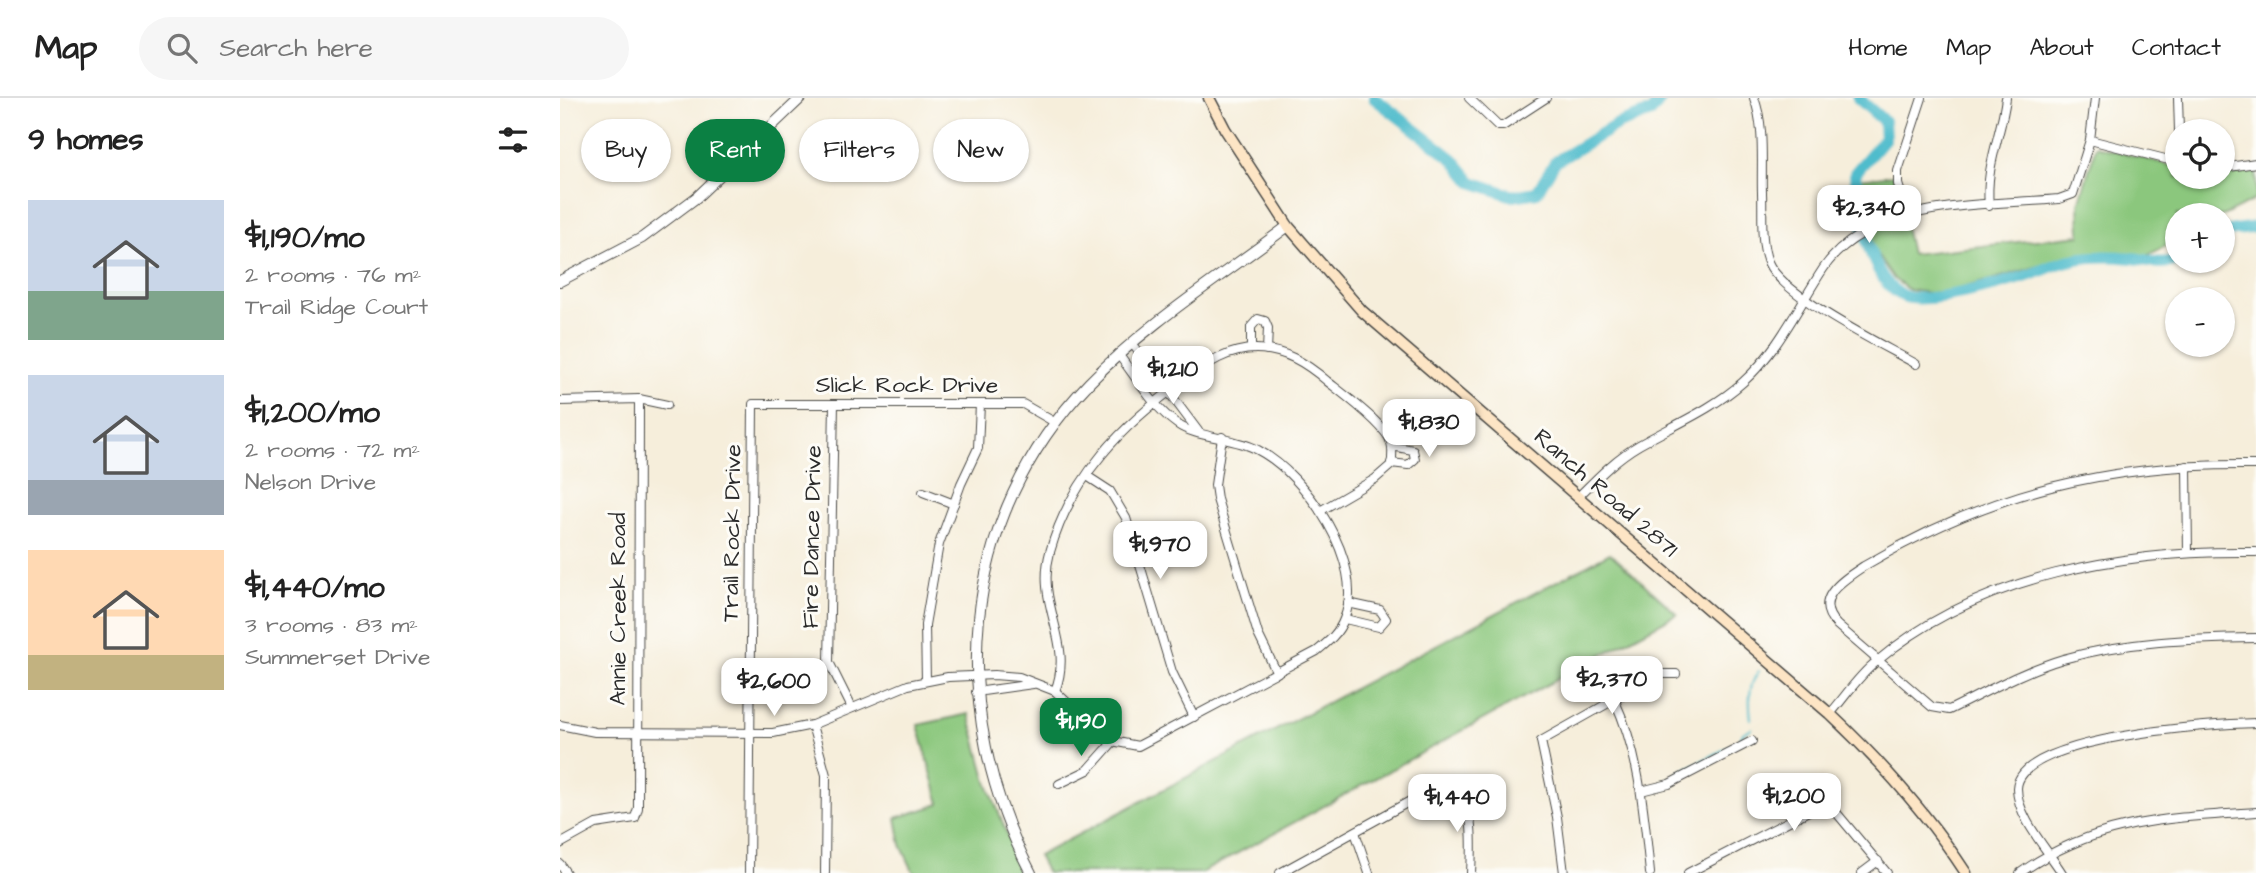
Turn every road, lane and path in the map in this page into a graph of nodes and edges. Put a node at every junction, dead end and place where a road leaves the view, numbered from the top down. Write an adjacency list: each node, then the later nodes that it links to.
1 (801, 98): 18 (street)
2 (1209, 98): 17 (main road, Ranch Road 2871)
3 (1469, 98): 4 (street)
4 (1545, 98)
5 (1754, 98): 21 (street)
6 (1922, 98): 16 (street)
7 (2006, 98): 15 (street)
8 (2095, 98): 11 (street)
9 (2178, 98): 10 (street)
10 (2179, 119)
11 (2090, 140): 12 (street); 15 (street)
12 (2165, 160)
13 (2256, 163): 14 (street)
14 (2235, 167)
15 (1989, 206): 16 (street)
16 (1908, 215): 21 (street)
17 (1288, 226): 22 (street); 44 (main road, Ranch Road 2871)
18 (578, 271): 19 (street); 20 (street)
19 (560, 281)
20 (560, 288)
21 (1805, 299): 26 (street); 44 (street)
22 (1132, 343): 25 (street); 27 (street)
23 (1251, 349): 24 (street); 24 (street); 27 (street)
24 (1267, 350): 38 (street)
25 (1118, 354): 30 (street); 35 (street)
26 (1916, 364)
27 (1169, 391): 30 (street); 36 (street)
28 (639, 399): 29 (street); 34 (street); 67 (street, Annie Creek Road)
29 (560, 401)
30 (1155, 401): 36 (street); 42 (street)
31 (753, 404): 32 (street, Slick Rock Drive); 68 (street, Trail Rock Drive)
32 (834, 404): 33 (street, Slick Rock Drive); 61 (street, Fire Dance Drive)
33 (980, 404): 35 (street, Slick Rock Drive); 45 (street)
34 (667, 405)
35 (1056, 422): 55 (street)
36 (1198, 431): 37 (street)
37 (1222, 437): 46 (street); 53 (street)
38 (1392, 446): 39 (street); 39 (street)
39 (1391, 463): 46 (street)
40 (2256, 465): 41 (street)
41 (2187, 466): 48 (street); 52 (street)
42 (1087, 476): 58 (street); 63 (street)
43 (923, 492): 45 (street)
44 (1578, 497): 62 (main road, Ranch Road 2871)
45 (954, 504): 56 (street)
46 (1320, 511): 49 (street)
47 (2256, 552): 48 (street)
48 (2188, 553): 52 (street)
49 (1348, 603): 50 (street); 50 (street)
50 (1345, 619): 53 (street)
51 (2256, 638): 52 (street)
52 (1878, 660): 62 (street)
53 (1277, 673): 63 (street)
54 (1676, 674): 60 (street)
55 (975, 676): 56 (street); 57 (street); 59 (street)
56 (926, 681): 61 (street)
57 (1033, 684): 58 (street); 59 (street)
58 (1055, 691): 70 (street)
59 (976, 692): 83 (street)
60 (1614, 699): 72 (street); 86 (street)
61 (852, 708): 66 (street)
62 (1830, 714): 91 (main road, Ranch Road 2871)
63 (1194, 718): 70 (street)
64 (2256, 723): 76 (street)
65 (560, 725): 67 (street)
66 (812, 725): 68 (street); 82 (street)
67 (637, 732): 68 (street); 75 (street, Annie Creek Road)
68 (749, 732): 81 (street, Trail Rock Drive)
69 (1752, 741): 72 (street)
70 (1112, 743): 71 (street)
71 (1059, 784)
72 (1641, 791): 87 (street)
73 (2256, 812): 76 (street)
74 (1355, 832): 79 (street); 84 (street); 85 (street)
75 (560, 844)
76 (2049, 853): 92 (street); 93 (street)
77 (1878, 861): 88 (street); 89 (street); 90 (street)
78 (560, 864): 80 (street)
79 (1283, 872)
80 (566, 873)
81 (749, 873)
82 (825, 873)
83 (1031, 873)
84 (1369, 873)
85 (1471, 873)
86 (1564, 873)
87 (1650, 873)
88 (1688, 873)
89 (1862, 873)
90 (1887, 873)
91 (1966, 873)
92 (2020, 873)
93 (2062, 873)

